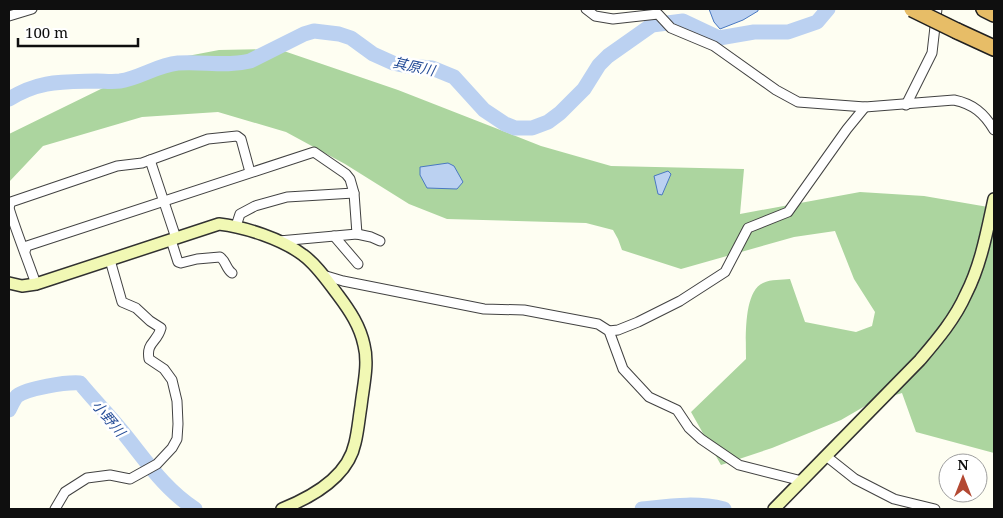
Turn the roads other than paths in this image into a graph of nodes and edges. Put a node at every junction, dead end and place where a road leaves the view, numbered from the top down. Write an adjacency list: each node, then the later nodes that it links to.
1 (32, 9): 7 (street)
2 (586, 9): 10 (street)
3 (912, 9): 8 (highway, bridge)
4 (938, 9): 9 (street)
5 (984, 9): 6 (highway)
6 (994, 14)
7 (9, 16)
8 (994, 48)
9 (906, 105): 10 (street); 11 (street)
10 (865, 107): 31 (street)
11 (994, 130)
12 (150, 160): 13 (street); 16 (street); 17 (street)
13 (250, 172): 14 (street); 16 (street)
14 (354, 193): 18 (street); 19 (street)
15 (994, 199): 32 (street)
16 (163, 201): 21 (street); 24 (street)
17 (9, 207): 24 (street)
18 (236, 226): 21 (street); 22 (street)
19 (358, 234): 20 (street); 23 (street)
20 (334, 236): 22 (street); 26 (street)
21 (174, 239): 25 (street); 27 (street)
22 (278, 241): 28 (street)
23 (380, 241)
24 (25, 251): 30 (street)
25 (110, 260): 30 (street); 34 (street)
26 (358, 264)
27 (232, 273)
28 (322, 275): 31 (street); 35 (street)
29 (9, 283): 30 (street)
30 (36, 284)
31 (609, 331): 33 (street)
32 (826, 456): 33 (street); 37 (street)
33 (802, 481): 36 (street)
34 (55, 509)
35 (282, 509)
36 (774, 509)
37 (935, 509)

